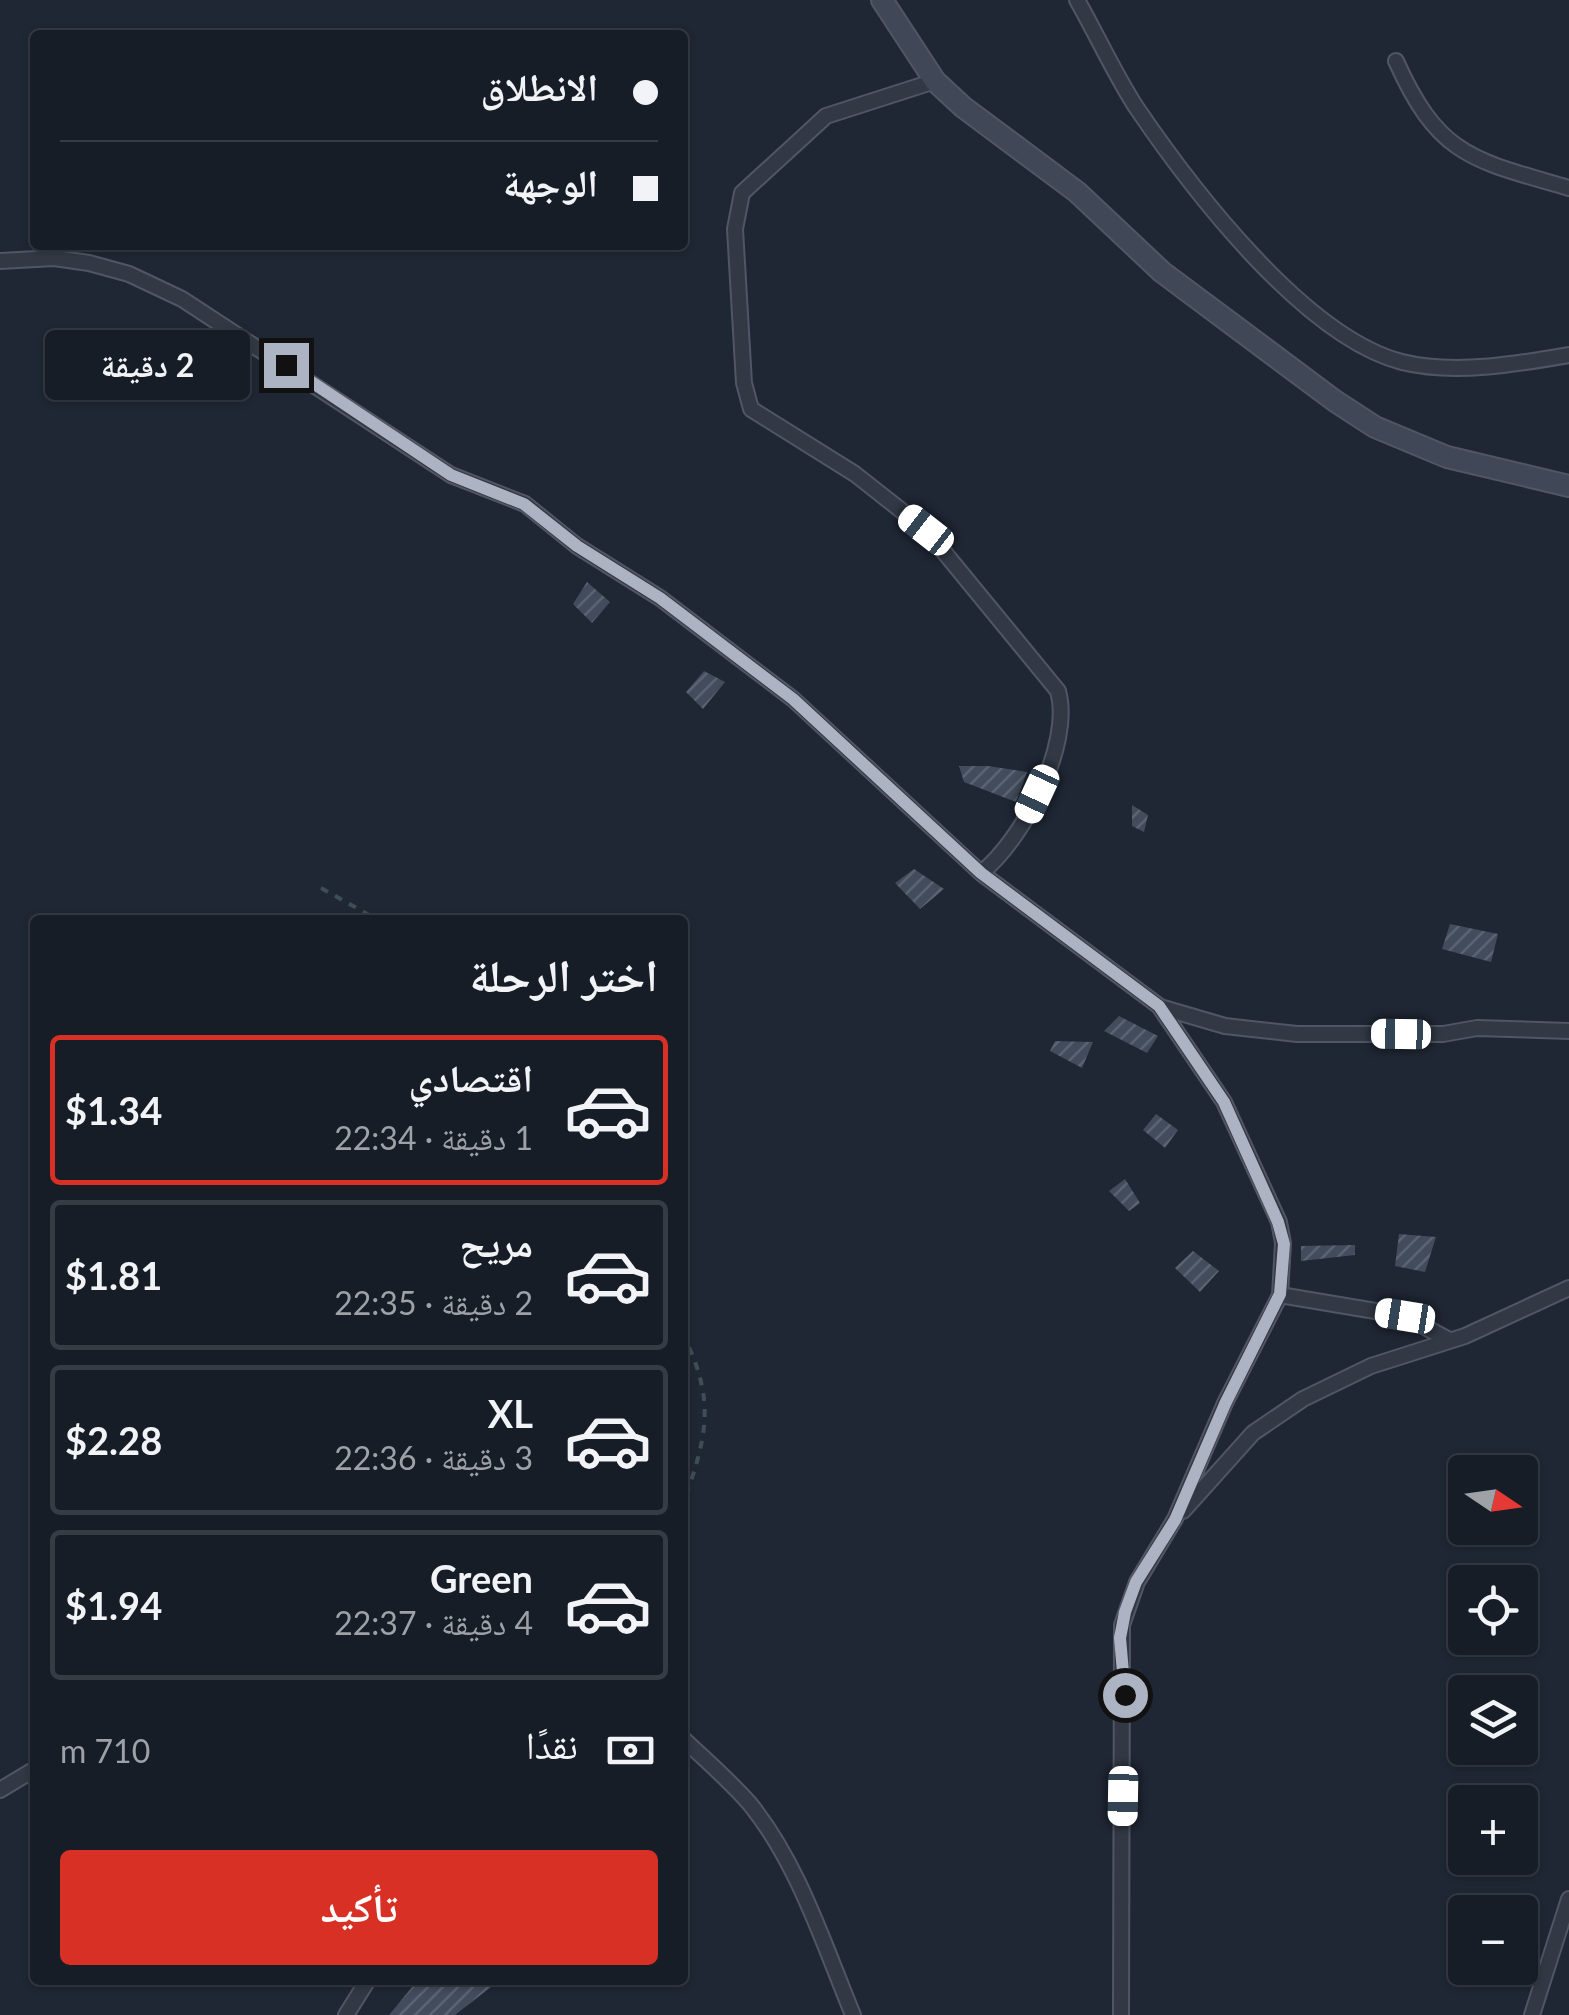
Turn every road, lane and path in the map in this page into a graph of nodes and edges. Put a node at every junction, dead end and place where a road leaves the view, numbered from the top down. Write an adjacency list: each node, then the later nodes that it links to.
1 (882, 0): 4 (main road)
2 (1077, 0): 7 (street)
3 (1396, 60): 5 (street)
4 (935, 81): 8 (main road); 9 (street)
5 (1569, 188)
6 (0, 261): 9 (street)
7 (1569, 355)
8 (1569, 486)
9 (981, 873): 12 (street)
10 (321, 888): 11 (path)
11 (369, 915)
12 (1159, 1006): 13 (street); 15 (street)
13 (1569, 1031)
14 (1569, 1288): 16 (street)
15 (1280, 1294): 16 (street); 19 (street)
16 (1448, 1340): 19 (street)
17 (688, 1348): 18 (path)
18 (688, 1491)
19 (1175, 1520): 27 (street)
20 (688, 1744): 26 (street)
21 (30, 1772): 22 (street)
22 (0, 1790)
23 (1569, 1900): 28 (street)
24 (365, 1985): 25 (street)
25 (346, 2015)
26 (853, 2015)
27 (1121, 2015)
28 (1532, 2015)

